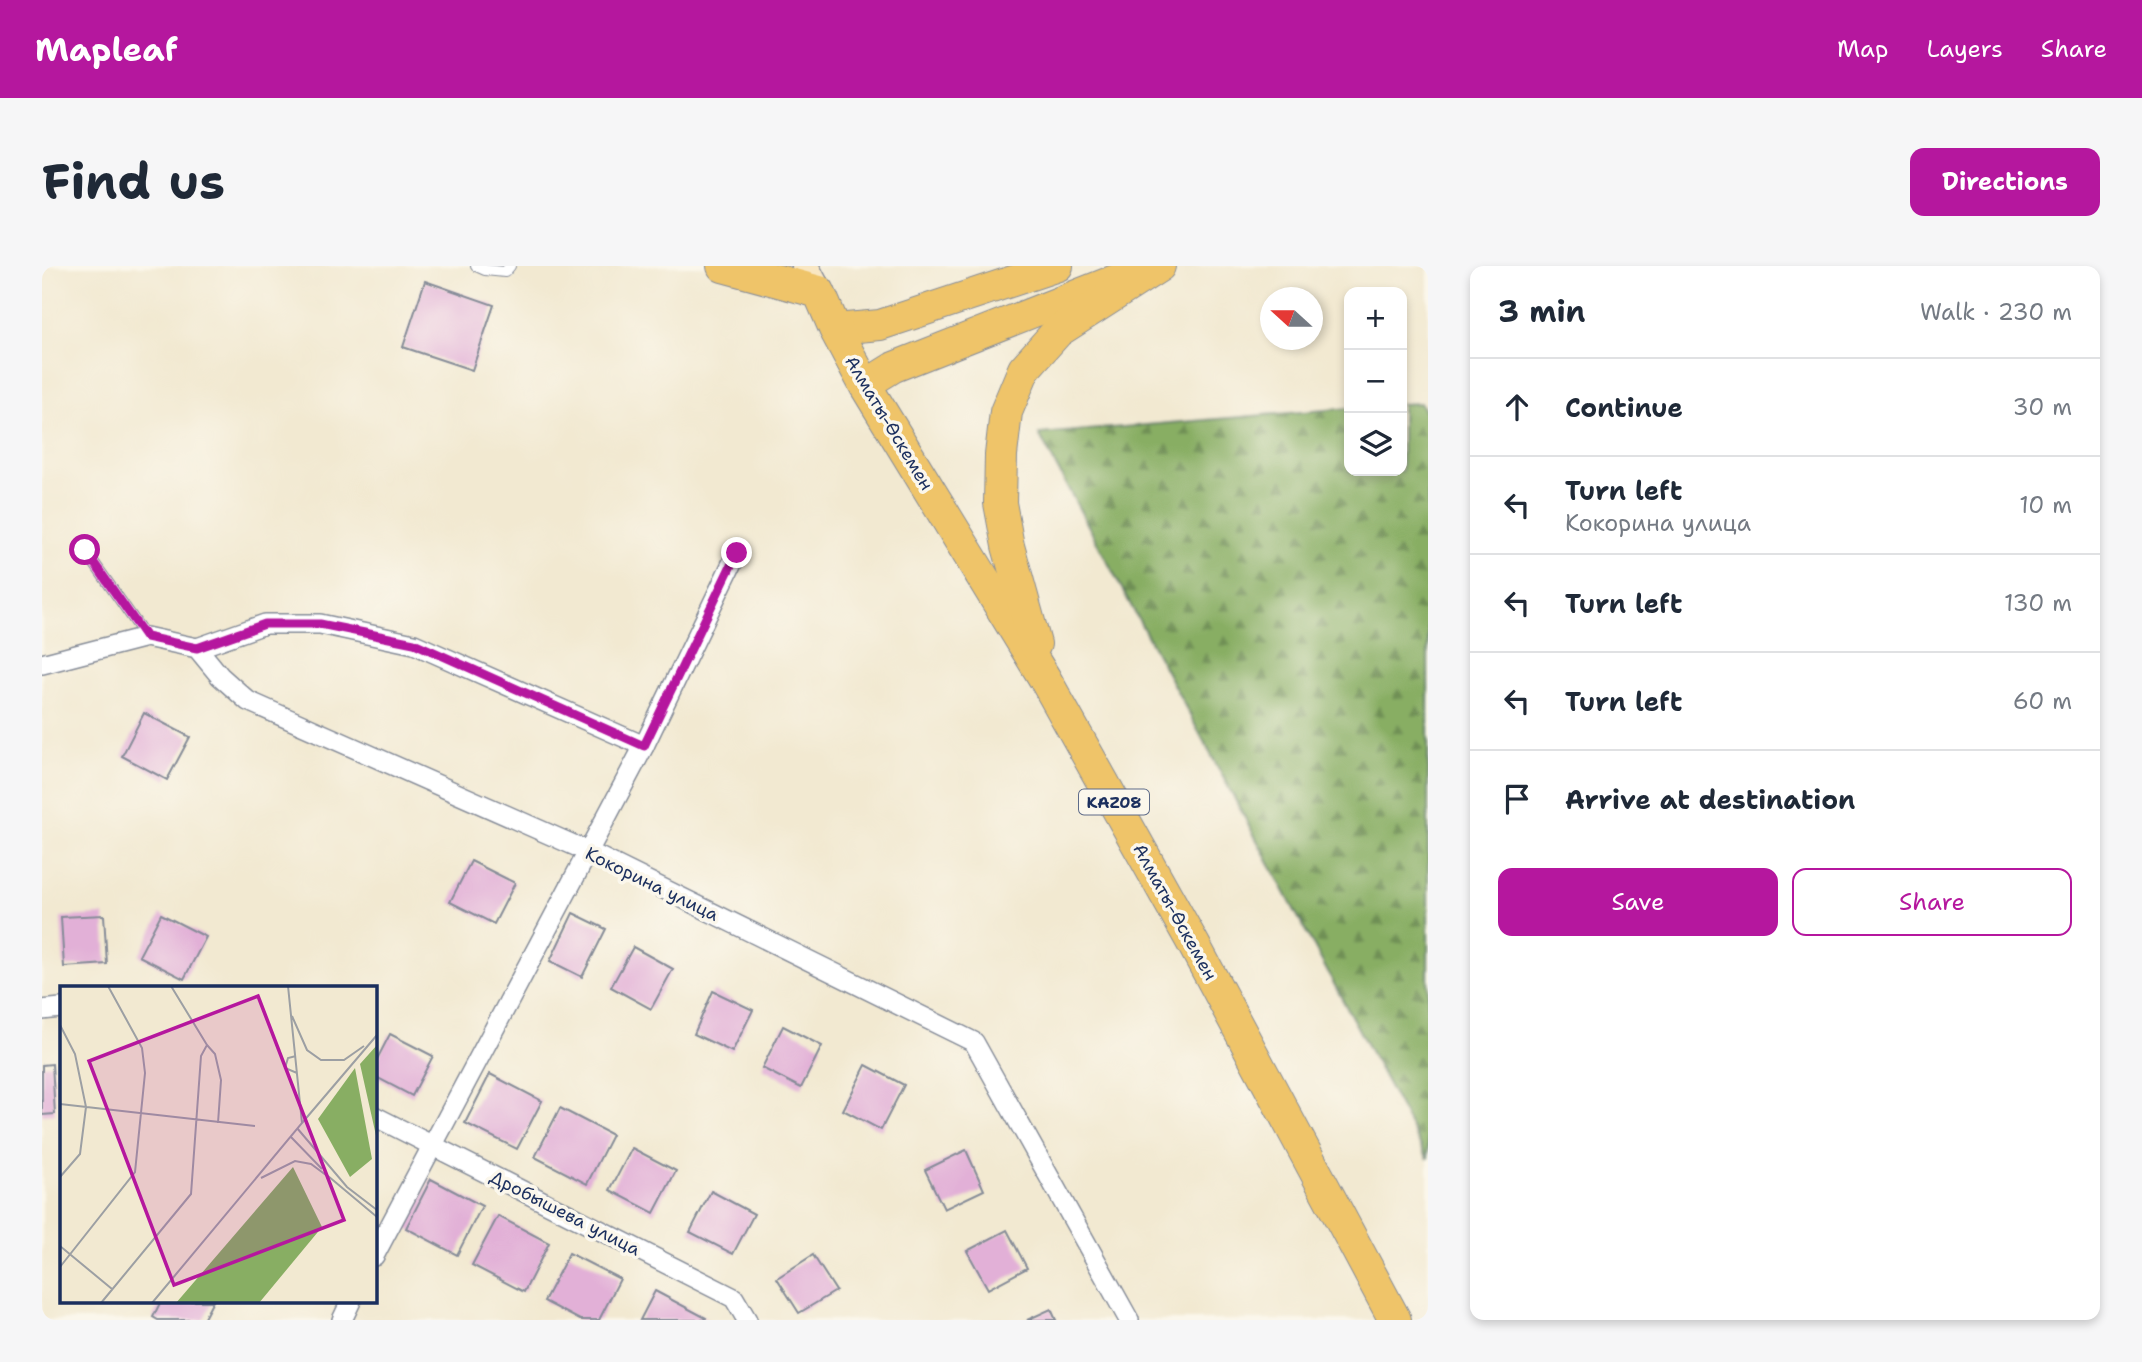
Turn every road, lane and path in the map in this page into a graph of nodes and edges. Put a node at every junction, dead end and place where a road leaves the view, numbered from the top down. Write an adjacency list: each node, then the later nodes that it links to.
1 (475, 266): 2 (lane)
2 (510, 266)
3 (723, 266): 7 (highway, KAZ08)
4 (1058, 266): 8 (main road)
5 (1151, 266): 9 (main road)
6 (1159, 266): 15 (highway)
7 (812, 279): 8 (highway, Алматы-Өскемен / KAZ08)
8 (835, 329): 9 (highway, Алматы-Өскемен / KAZ08)
9 (864, 386): 15 (highway, Алматы-Өскемен / KAZ08)
10 (85, 550): 12 (lane)
11 (737, 553): 16 (street)
12 (146, 637): 13 (street); 14 (street)
13 (197, 648): 16 (street); 17 (street, Кокорина улица)
14 (42, 664)
15 (1045, 679): 27 (highway, Алматы-Өскемен / KAZ08)
16 (644, 746): 17 (street)
17 (587, 851): 21 (street); 26 (street, Кокорина улица)
18 (60, 1007): 19 (street)
19 (42, 1010)
20 (376, 1117): 21 (street, Дробышева улица)
21 (432, 1144): 22 (street); 25 (street, Дробышева улица)
22 (376, 1252)
23 (351, 1302): 24 (street)
24 (342, 1320)
25 (747, 1320)
26 (1129, 1320)
27 (1395, 1320)

